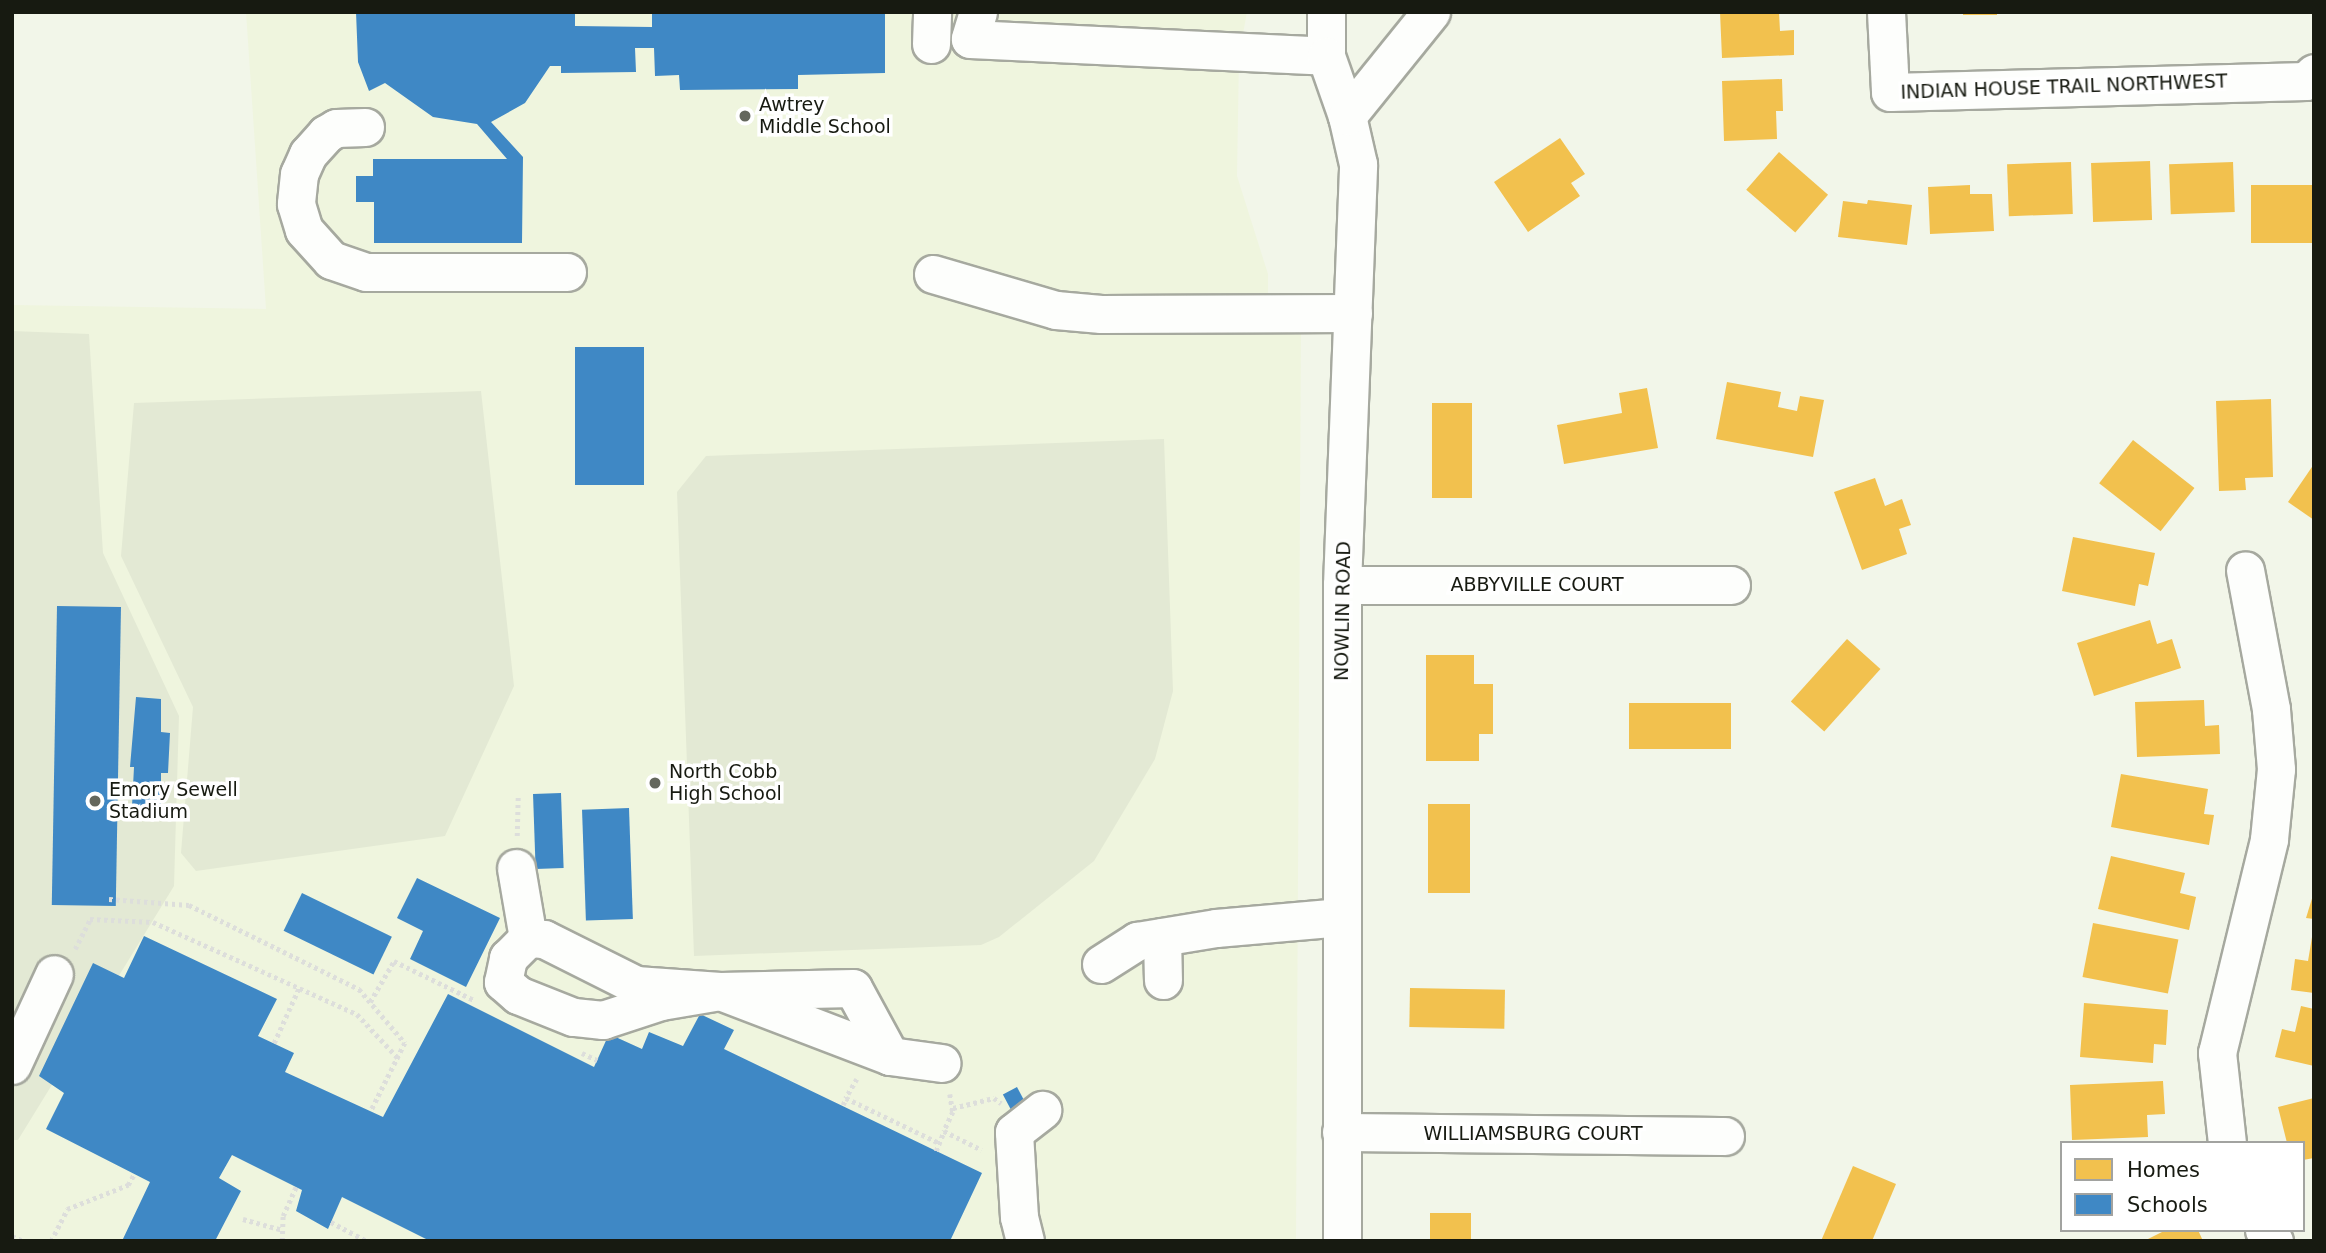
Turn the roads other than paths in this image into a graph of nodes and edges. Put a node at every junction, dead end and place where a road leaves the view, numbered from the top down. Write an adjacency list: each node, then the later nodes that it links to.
1 (978, 12): 5 (street)
2 (1326, 12): 5 (street, NOWLIN ROAD)
3 (1431, 12): 7 (street)
4 (1886, 12): 6 (street, INDIAN HOUSE TRAIL NORTHWEST)
5 (1326, 56): 7 (street, NOWLIN ROAD)
6 (2314, 73)
7 (1347, 117): 11 (street, NOWLIN ROAD)
8 (365, 127): 9 (street)
9 (567, 272)
10 (933, 274): 11 (street)
11 (1353, 313): 13 (street, NOWLIN ROAD)
12 (2245, 570): 29 (street)
13 (1342, 585): 14 (street, ABBYVILLE COURT); 16 (street, NOWLIN ROAD)
14 (1731, 585)
15 (516, 869): 18 (street)
16 (1342, 917): 17 (street); 27 (street, NOWLIN ROAD)
17 (1162, 937): 19 (street); 21 (street)
18 (528, 938): 22 (street); 22 (street)
19 (1101, 964)
20 (54, 974): 25 (street)
21 (1163, 980)
22 (720, 991): 23 (street); 23 (street)
23 (879, 1052): 24 (street)
24 (942, 1063)
25 (12, 1065)
26 (1042, 1110): 30 (street)
27 (1341, 1132): 28 (street, WILLIAMSBURG COURT); 31 (street, NOWLIN ROAD)
28 (1725, 1136)
29 (2227, 1141)
30 (1026, 1241)
31 (1342, 1241)

